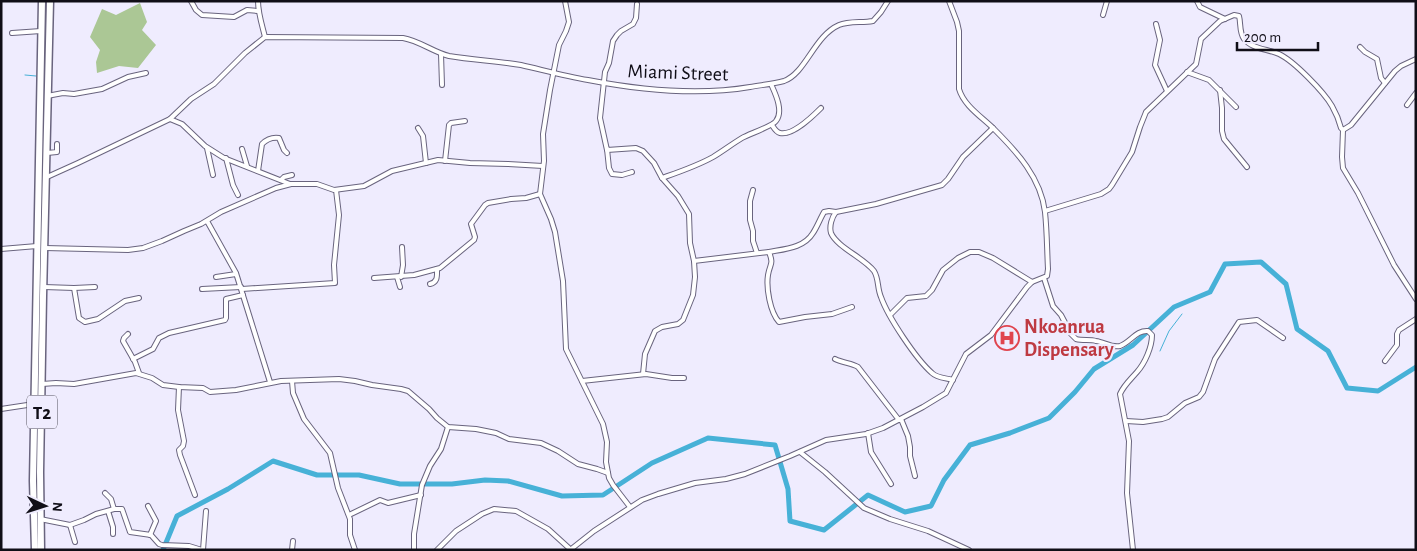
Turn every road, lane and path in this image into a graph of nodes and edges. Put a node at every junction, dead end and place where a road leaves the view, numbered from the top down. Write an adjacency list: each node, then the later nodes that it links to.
1 (42, 1): 15 (highway, T2)
2 (50, 1): 31 (highway, T2)
3 (191, 1): 11 (street)
4 (258, 1): 11 (street)
5 (565, 1): 21 (street)
6 (888, 1): 26 (street, Miami Street)
7 (949, 1): 39 (street)
8 (1107, 1): 12 (street)
9 (1197, 1): 13 (street)
10 (637, 4): 24 (street)
11 (258, 11): 17 (street)
12 (1103, 16)
13 (1225, 19): 22 (street); 40 (street)
14 (1156, 24): 29 (street)
15 (41, 31): 16 (street); 68 (highway, T2)
16 (12, 33)
17 (265, 37): 19 (street, Miami Street); 35 (street)
18 (1360, 47): 25 (street)
19 (441, 54): 21 (street, Miami Street); 27 (street)
20 (1416, 59): 25 (street)
21 (553, 72): 24 (street, Miami Street); 51 (street)
22 (1187, 72): 28 (street); 29 (street)
23 (146, 73): 31 (street)
24 (604, 82): 26 (street, Miami Street); 44 (street)
25 (1384, 83): 40 (street)
26 (771, 84): 37 (street)
27 (442, 85)
28 (1220, 90): 33 (street); 52 (street)
29 (1167, 91): 65 (street)
30 (1416, 93): 32 (street)
31 (47, 96): 45 (highway, T2)
32 (1407, 105)
33 (1236, 107)
34 (822, 108): 37 (street)
35 (170, 119): 42 (street); 57 (street)
36 (465, 121): 48 (street)
37 (772, 125): 58 (street)
38 (418, 128): 49 (street)
39 (993, 128): 65 (street); 66 (street)
40 (1343, 130): 93 (street)
41 (57, 144): 45 (street)
42 (207, 148): 47 (street); 55 (street)
43 (242, 149): 50 (street)
44 (607, 149): 54 (street); 58 (street)
45 (47, 153): 57 (highway, T2)
46 (287, 153): 53 (street)
47 (226, 158): 50 (street); 64 (street)
48 (445, 161): 49 (street); 51 (street)
49 (426, 164): 61 (street)
50 (247, 166): 53 (street)
51 (543, 166): 63 (street)
52 (1247, 167)
53 (258, 171): 59 (street)
54 (632, 172)
55 (213, 175)
56 (292, 175): 59 (street)
57 (46, 176): 70 (highway, T2)
58 (662, 178): 74 (street)
59 (281, 180): 60 (street)
60 (293, 184): 61 (street); 67 (street)
61 (336, 190): 88 (street)
62 (752, 190): 72 (street)
63 (540, 194): 75 (street); 107 (street)
64 (238, 195)
65 (1045, 210): 81 (street)
66 (836, 212): 73 (street); 95 (street)
67 (207, 221): 70 (street); 76 (street)
68 (37, 246): 71 (street); 77 (highway, T2)
69 (402, 247): 79 (street)
70 (45, 248): 77 (highway, T2)
71 (1, 249)
72 (757, 252): 73 (street); 74 (street)
73 (769, 252): 94 (street)
74 (694, 261): 103 (street)
75 (437, 269): 79 (street); 83 (street)
76 (236, 274): 78 (street); 88 (street)
77 (41, 275): 85 (highway, T2); 91 (highway, T2)
78 (216, 277)
79 (399, 277): 80 (street); 84 (street)
80 (374, 278)
81 (1044, 278): 82 (street); 114 (street)
82 (1032, 282): 95 (street); 105 (street)
83 (430, 284)
84 (400, 286)
85 (44, 287): 87 (street); 91 (highway, T2)
86 (96, 287): 87 (street)
87 (74, 288): 92 (street)
88 (241, 288): 89 (street); 90 (street)
89 (202, 290)
90 (243, 295): 99 (street); 108 (street)
91 (40, 297): 109 (highway, T2); 111 (highway, T2)
92 (138, 298)
93 (1416, 300)
94 (852, 307)
95 (890, 315): 105 (street)
96 (1416, 319): 101 (street)
97 (128, 334): 99 (street)
98 (1283, 338): 114 (street)
99 (133, 358): 102 (street)
100 (835, 359): 113 (street)
101 (1385, 361)
102 (139, 373): 109 (street); 110 (street)
103 (643, 374): 104 (street); 107 (street)
104 (684, 378)
105 (953, 380): 113 (street)
106 (292, 381): 108 (street); 115 (street); 129 (street)
107 (582, 381): 118 (street)
108 (270, 382): 110 (street)
109 (42, 384): 130 (highway, T2)
110 (179, 388): 122 (street)
111 (34, 404): 112 (street); 136 (highway, T2)
112 (1, 408)
113 (900, 420): 116 (street); 119 (street)
114 (1126, 422): 145 (street)
115 (448, 427): 118 (street); 123 (street)
116 (868, 433): 117 (street); 120 (street)
117 (800, 452): 125 (street); 144 (street)
118 (608, 473): 125 (street)
119 (915, 476)
120 (891, 484)
121 (105, 492): 126 (street)
122 (195, 495)
123 (421, 495): 129 (street); 141 (street)
124 (148, 506): 133 (street)
125 (630, 507): 143 (street)
126 (114, 509): 127 (street); 133 (street)
127 (108, 511): 131 (street); 132 (street)
128 (206, 511): 138 (street)
129 (349, 515): 140 (street)
130 (40, 519): 131 (street); 137 (highway, T2)
131 (70, 525): 135 (street)
132 (113, 534)
133 (150, 535): 138 (street)
134 (293, 541): 139 (street)
135 (74, 542)
136 (35, 550)
137 (41, 550)
138 (203, 550)
139 (292, 550)
140 (355, 550)
141 (414, 550)
142 (437, 550): 143 (street)
143 (570, 550)
144 (969, 550)
145 (1133, 550)

